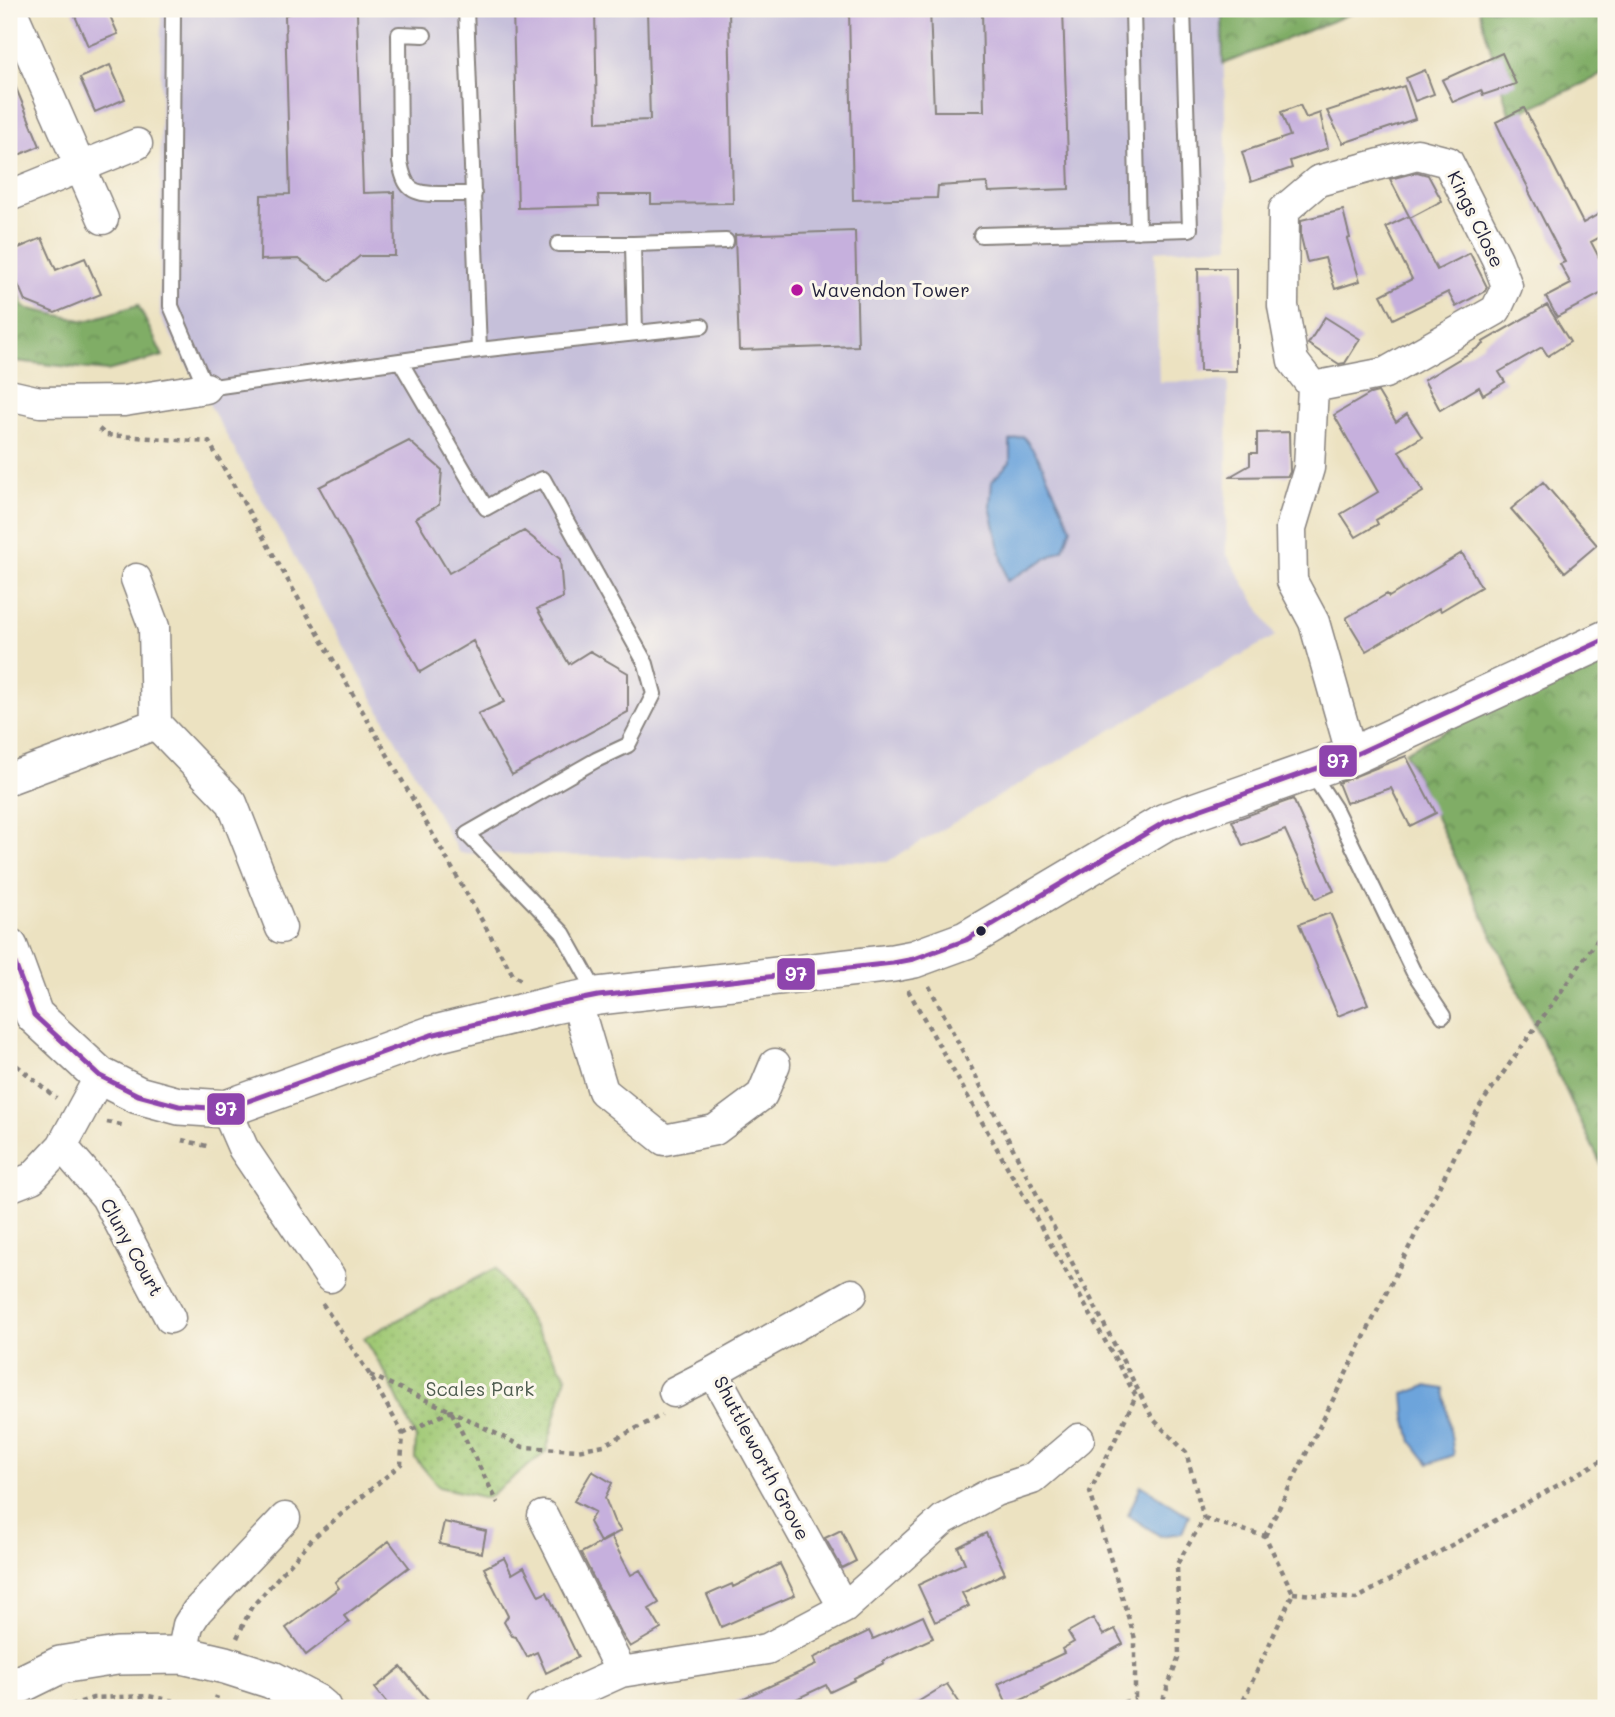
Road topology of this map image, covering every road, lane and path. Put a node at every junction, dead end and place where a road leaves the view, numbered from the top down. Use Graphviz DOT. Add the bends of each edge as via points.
graph roads {
  1 [pos="11,9"];
  2 [pos="173,9"];
  3 [pos="466,9"];
  4 [pos="1133,9"];
  5 [pos="1183,9"];
  6 [pos="424,35"];
  7 [pos="137,144"];
  8 [pos="80,167"];
  9 [pos="474,194"];
  10 [pos="9,196"];
  11 [pos="103,219"];
  12 [pos="1138,230"];
  13 [pos="981,235"];
  14 [pos="726,241"];
  15 [pos="558,244"];
  16 [pos="633,244"];
  17 [pos="702,326"];
  18 [pos="635,333"];
  19 [pos="479,350"];
  20 [pos="400,361"];
  21 [pos="1313,387"];
  22 [pos="206,388"];
  23 [pos="9,395"];
  24 [pos="65,402"];
  25 [pos="136,579"];
  26 [pos="1606,639"];
  27 [pos="156,724"];
  28 [pos="1352,756"];
  29 [pos="1310,771"];
  30 [pos="9,779"];
  31 [pos="281,928"];
  32 [pos="1606,928"];
  33 [pos="9,947"];
  34 [pos="904,961"];
  35 [pos="576,1000"];
  36 [pos="1443,1016"];
  37 [pos="9,1059"];
  38 [pos="775,1064"];
  39 [pos="100,1076"];
  40 [pos="226,1109"];
  41 [pos="78,1115"];
  42 [pos="128,1127"];
  43 [pos="178,1139"];
  44 [pos="62,1146"];
  45 [pos="222,1149"];
  46 [pos="9,1187"];
  47 [pos="324,1287"];
  48 [pos="852,1294"];
  49 [pos="170,1318"];
  50 [pos="713,1371"];
  51 [pos="370,1375"];
  52 [pos="674,1392"];
  53 [pos="451,1411"];
  54 [pos="402,1433"];
  55 [pos="1079,1439"];
  56 [pos="1606,1458"];
  57 [pos="498,1503"];
  58 [pos="543,1516"];
  59 [pos="285,1518"];
  60 [pos="1204,1519"];
  61 [pos="1265,1536"];
  62 [pos="1293,1593"];
  63 [pos="844,1608"];
  64 [pos="182,1655"];
  65 [pos="225,1665"];
  66 [pos="621,1672"];
  67 [pos="9,1690"];
  68 [pos="1135,1699"];
  69 [pos="61,1708"];
  70 [pos="212,1708"];
  71 [pos="321,1708"];
  72 [pos="541,1708"];
  73 [pos="1104,1708"];
  74 [pos="1141,1708"];
  75 [pos="1160,1708"];
  76 [pos="1240,1708"];
  1 -- 8 [label="street"];
  2 -- 22 [label="lane" via="171,306"];
  3 -- 9 [label="lane"];
  4 -- 12 [label="lane"];
  5 -- 12 [label="lane" via="1189,229"];
  6 -- 9 [label="lane" via="399,34 403,176 408,186 422,194"];
  7 -- 8 [label="street"];
  8 -- 10 [label="street"];
  8 -- 11 [label="street"];
  9 -- 19 [label="lane"];
  12 -- 13 [label="lane"];
  14 -- 16 [label="lane"];
  15 -- 16 [label="lane"];
  16 -- 18 [label="lane"];
  17 -- 18 [label="lane"];
  18 -- 19 [label="lane"];
  19 -- 20 [label="lane"];
  20 -- 22 [label="lane"];
  20 -- 35 [label="lane" via="486,508 543,479 646,664 654,694 628,745 467,834 563,933"];
  21 -- 21 [label="street, Kings Close" via="1293,361 1283,306 1284,210 1318,181 1417,154 1448,162 1507,286 1496,310 1385,373"];
  21 -- 28 [label="street" via="1310,468 1291,528 1292,581 1314,622"];
  22 -- 24 [label="street" via="124,401"];
  23 -- 24 [label="street"];
  24 -- 35 [label="path" via="106,435 209,442 513,975"];
  25 -- 27 [label="street" via="154,627"];
  26 -- 28 [label="street"];
  27 -- 30 [label="street"];
  27 -- 31 [label="street" via="232,803"];
  28 -- 29 [label="street"];
  29 -- 34 [label="street" via="1165,821 966,940"];
  29 -- 36 [label="lane" via="1335,810 1413,971"];
  32 -- 61 [label="path" via="1479,1107"];
  33 -- 39 [label="street" via="34,1015"];
  34 -- 35 [label="street"];
  34 -- 60 [label="path" via="1153,1419 1186,1452"];
  34 -- 68 [label="path" via="1136,1396 1090,1492 1135,1639"];
  35 -- 38 [label="street" via="603,1091 664,1140 715,1130 762,1095"];
  35 -- 40 [label="street" via="431,1035"];
  37 -- 41 [label="path"];
  39 -- 40 [label="street" via="138,1095 179,1106"];
  39 -- 41 [label="street"];
  40 -- 47 [label="street" via="243,1148"];
  41 -- 42 [label="path"];
  41 -- 44 [label="street"];
  43 -- 45 [label="path"];
  44 -- 46 [label="street" via="32,1178"];
  44 -- 49 [label="street, Cluny Court" via="106,1197"];
  47 -- 51 [label="path"];
  48 -- 50 [label="street, Shuttleworth Grove"];
  50 -- 52 [label="street"];
  50 -- 63 [label="street, Shuttleworth Grove"];
  51 -- 53 [label="path"];
  51 -- 54 [label="path"];
  52 -- 53 [label="path" via="681,1405 604,1445 577,1450 523,1447"];
  53 -- 54 [label="path"];
  53 -- 57 [label="path"];
  54 -- 65 [label="path" via="401,1464 313,1538 251,1608"];
  55 -- 63 [label="street" via="1032,1479 995,1491 944,1519"];
  56 -- 62 [label="path" via="1356,1599"];
  58 -- 66 [label="street"];
  59 -- 64 [label="street" via="197,1611 188,1625"];
  60 -- 61 [label="path"];
  60 -- 75 [label="path" via="1177,1564 1178,1656"];
  61 -- 62 [label="path"];
  62 -- 76 [label="path"];
  63 -- 66 [label="street" via="766,1649"];
  64 -- 65 [label="street"];
  64 -- 67 [label="street" via="117,1656 61,1665"];
  65 -- 70 [label="path"];
  65 -- 71 [label="street" via="272,1680"];
  66 -- 72 [label="street"];
  68 -- 73 [label="path"];
  68 -- 74 [label="path"];
  69 -- 70 [label="path" via="93,1698 148,1696"];
}
